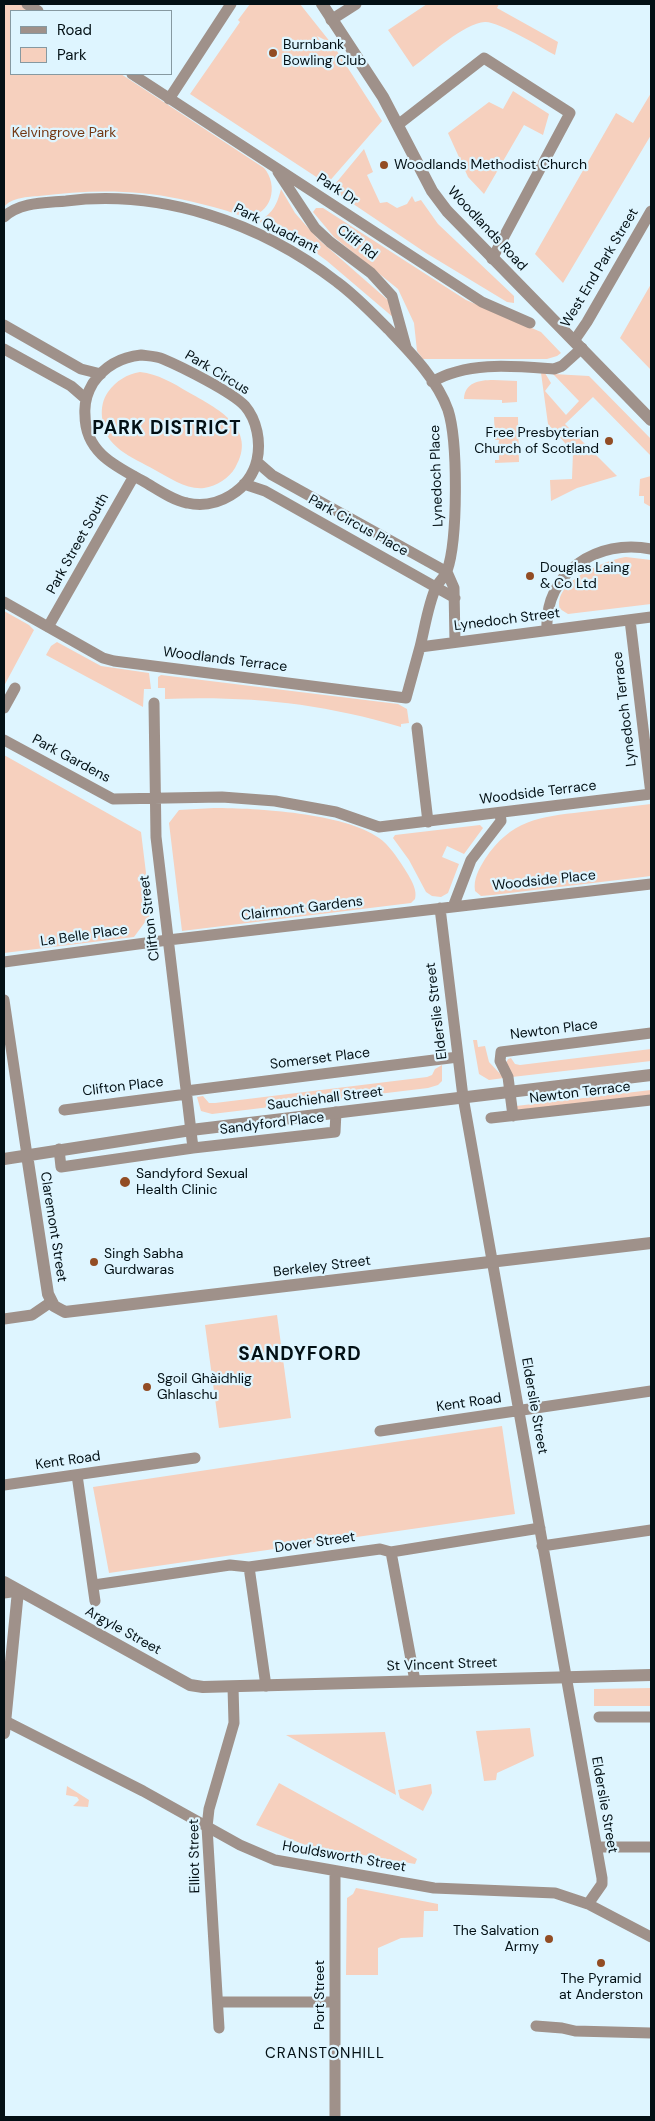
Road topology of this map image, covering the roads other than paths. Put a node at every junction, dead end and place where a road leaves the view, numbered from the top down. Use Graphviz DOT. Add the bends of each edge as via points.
graph roads {
  1 [pos="231,4"];
  2 [pos="322,4"];
  3 [pos="356,4"];
  4 [pos="331,20"];
  5 [pos="133,75"];
  6 [pos="169,99"];
  7 [pos="398,124"];
  8 [pos="276,168"];
  9 [pos="651,211"];
  10 [pos="4,217"];
  11 [pos="492,259"];
  12 [pos="530,323"];
  13 [pos="4,325"];
  14 [pos="578,344"];
  15 [pos="406,348"];
  16 [pos="4,349"];
  17 [pos="101,374"];
  18 [pos="432,382"];
  19 [pos="86,399"];
  20 [pos="651,420"];
  21 [pos="256,462"];
  22 [pos="134,476"];
  23 [pos="244,484"];
  24 [pos="368,528"];
  25 [pos="359,544"];
  26 [pos="651,549"];
  27 [pos="447,572"];
  28 [pos="436,587"];
  29 [pos="455,598"];
  30 [pos="4,602"];
  31 [pos="651,617"];
  32 [pos="630,620"];
  33 [pos="48,627"];
  34 [pos="548,630"];
  35 [pos="455,642"];
  36 [pos="420,646"];
  37 [pos="15,688"];
  38 [pos="154,702"];
  39 [pos="4,708"];
  40 [pos="417,728"];
  41 [pos="4,740"];
  42 [pos="651,794"];
  43 [pos="155,798"];
  44 [pos="500,813"];
  45 [pos="428,822"];
  46 [pos="651,884"];
  47 [pos="453,906"];
  48 [pos="440,908"];
  49 [pos="168,940"];
  50 [pos="4,962"];
  51 [pos="4,1000"];
  52 [pos="651,1033"];
  53 [pos="458,1057"];
  54 [pos="651,1075"];
  55 [pos="187,1092"];
  56 [pos="510,1092"];
  57 [pos="463,1098"];
  58 [pos="651,1100"];
  59 [pos="64,1110"];
  60 [pos="336,1112"];
  61 [pos="513,1116"];
  62 [pos="491,1118"];
  63 [pos="191,1130"];
  64 [pos="194,1148"];
  65 [pos="59,1149"];
  66 [pos="27,1155"];
  67 [pos="4,1158"];
  68 [pos="651,1243"];
  69 [pos="492,1261"];
  70 [pos="51,1302"];
  71 [pos="4,1319"];
  72 [pos="651,1390"];
  73 [pos="520,1412"];
  74 [pos="380,1431"];
  75 [pos="195,1458"];
  76 [pos="77,1475"];
  77 [pos="4,1485"];
  78 [pos="540,1528"];
  79 [pos="651,1530"];
  80 [pos="542,1546"];
  81 [pos="391,1552"];
  82 [pos="249,1567"];
  83 [pos="4,1582"];
  84 [pos="94,1585"];
  85 [pos="18,1590"];
  86 [pos="4,1592"];
  87 [pos="96,1601"];
  88 [pos="651,1675"];
  89 [pos="566,1677"];
  90 [pos="416,1681"];
  91 [pos="266,1686"];
  92 [pos="233,1687"];
  93 [pos="599,1717"];
  94 [pos="651,1717"];
  95 [pos="4,1727"];
  96 [pos="207,1827"];
  97 [pos="597,1847"];
  98 [pos="651,1847"];
  99 [pos="335,1872"];
  100 [pos="588,1904"];
  101 [pos="651,1937"];
  102 [pos="218,2002"];
  103 [pos="335,2002"];
  104 [pos="536,2026"];
  105 [pos="219,2028"];
  106 [pos="651,2034"];
  107 [pos="335,2117"];
  1 -- 6 [label="street"];
  2 -- 4 [label="street, Woodlands Road"];
  3 -- 4 [label="street"];
  4 -- 7 [label="street, Woodlands Road"];
  5 -- 6 [label="street, Park Dr"];
  6 -- 8 [label="street, Park Dr"];
  7 -- 11 [label="street, Woodlands Road" via="432,191 446,211"];
  7 -- 11 [label="street" via="484,58 570,113"];
  8 -- 12 [label="street, Park Dr" via="482,302"];
  8 -- 15 [label="street, Cliff Rd" via="315,228 371,273 392,296"];
  9 -- 14 [label="street, West End Park Street" via="587,322"];
  10 -- 15 [label="street, Park Quadrant" via="17,208 30,205 98,199 173,206 214,216 243,226 317,267 366,307"];
  11 -- 14 [label="street, Woodlands Road"];
  13 -- 17 [label="street" via="81,369"];
  14 -- 18 [label="street, West End Park Street" via="562,366 554,369 481,367 459,370"];
  14 -- 20 [label="street, Woodlands Road"];
  15 -- 18 [label="street, Park Quadrant"];
  16 -- 19 [label="street" via="71,386"];
  17 -- 19 [label="street, Park Circus"];
  17 -- 21 [label="street, Park Circus" via="122,359 152,356 174,364 230,395 251,415 258,443"];
  18 -- 27 [label="street, Lynedoch Place" via="447,409 451,426 456,524"];
  19 -- 22 [label="street, Park Circus" via="86,429 92,444 105,459"];
  21 -- 23 [label="street, Park Circus"];
  21 -- 24 [label="street, Park Circus Place" via="272,475"];
  22 -- 23 [label="street, Park Circus" via="175,499 196,505 221,501"];
  22 -- 33 [label="street, Park Street South"];
  23 -- 25 [label="street, Park Circus Place" via="265,491"];
  24 -- 25 [label="street"];
  24 -- 27 [label="street, Park Circus Place"];
  25 -- 28 [label="street, Park Circus Place"];
  26 -- 34 [label="street" via="632,546 611,548 573,568 552,595 547,616"];
  27 -- 28 [label="street, Lynedoch Place"];
  27 -- 29 [label="street, Lynedoch Place"];
  28 -- 29 [label="street, Park Circus Place"];
  28 -- 36 [label="street, Lynedoch Place"];
  29 -- 35 [label="street, Lynedoch Place"];
  30 -- 33 [label="street, Woodlands Terrace"];
  31 -- 32 [label="street, Lynedoch Street"];
  32 -- 34 [label="street, Lynedoch Street"];
  32 -- 42 [label="street, Lynedoch Terrace"];
  33 -- 36 [label="street, Woodlands Terrace" via="103,658 120,662 406,698"];
  34 -- 35 [label="street, Lynedoch Street"];
  35 -- 36 [label="street, Lynedoch Street"];
  37 -- 39 [label="street"];
  38 -- 43 [label="street, Clifton Street"];
  40 -- 45 [label="street"];
  41 -- 43 [label="street, Park Gardens" via="113,799"];
  42 -- 44 [label="street, Woodside Terrace"];
  43 -- 45 [label="street, Park Gardens" via="275,801 336,812 379,827"];
  43 -- 49 [label="street, Clifton Street" via="156,837"];
  44 -- 45 [label="street, Woodside Terrace"];
  44 -- 47 [label="street" via="501,821 471,860"];
  46 -- 47 [label="street, Woodside Place"];
  47 -- 48 [label="street, Woodside Place"];
  48 -- 49 [label="street, Clairmont Gardens"];
  48 -- 53 [label="street, Elderslie Street"];
  49 -- 50 [label="street, La Belle Place"];
  49 -- 55 [label="street, Clifton Street"];
  51 -- 66 [label="street"];
  52 -- 56 [label="street, Newton Place" via="503,1052 500,1060"];
  53 -- 55 [label="street, Somerset Place"];
  53 -- 57 [label="street, Elderslie Street"];
  54 -- 56 [label="street, Sauchiehall Street"];
  55 -- 59 [label="street, Clifton Place"];
  55 -- 63 [label="street, Clifton Street"];
  56 -- 57 [label="street, Sauchiehall Street"];
  56 -- 61 [label="street, Newton Terrace"];
  57 -- 60 [label="street, Sauchiehall Street"];
  57 -- 69 [label="street, Elderslie Street"];
  58 -- 61 [label="street, Newton Terrace"];
  60 -- 63 [label="street, Sauchiehall Street"];
  60 -- 64 [label="street, Sandyford Place" via="335,1132"];
  61 -- 62 [label="street, Newton Terrace"];
  63 -- 64 [label="street"];
  63 -- 65 [label="street, Sauchiehall Street"];
  64 -- 65 [label="street, Sandyford Place" via="61,1166"];
  65 -- 66 [label="street, Sauchiehall Street"];
  66 -- 67 [label="street, Sauchiehall Street"];
  66 -- 70 [label="street, Claremont Street"];
  68 -- 69 [label="street, Berkeley Street"];
  69 -- 70 [label="street, Berkeley Street" via="69,1312 62,1311"];
  69 -- 73 [label="street, Elderslie Street"];
  70 -- 71 [label="street" via="32,1315"];
  72 -- 73 [label="street, Kent Road"];
  73 -- 74 [label="street, Kent Road"];
  73 -- 78 [label="street, Elderslie Street"];
  75 -- 76 [label="street, Kent Road"];
  76 -- 77 [label="street, Kent Road"];
  76 -- 84 [label="street"];
  78 -- 80 [label="street, Elderslie Street"];
  78 -- 81 [label="street, Dover Street"];
  79 -- 80 [label="street"];
  80 -- 89 [label="street, Elderslie Street"];
  81 -- 82 [label="street, Dover Street" via="380,1549"];
  81 -- 90 [label="street"];
  82 -- 84 [label="street, Dover Street" via="230,1565"];
  82 -- 91 [label="street"];
  83 -- 85 [label="street, Argyle Street"];
  84 -- 87 [label="street"];
  85 -- 86 [label="street"];
  85 -- 92 [label="street, Argyle Street" via="190,1684"];
  85 -- 95 [label="street"];
  88 -- 89 [label="street, St Vincent Street"];
  89 -- 90 [label="street, St Vincent Street"];
  89 -- 97 [label="street, Elderslie Street"];
  90 -- 91 [label="street, St Vincent Street"];
  91 -- 92 [label="street, St Vincent Street"];
  92 -- 96 [label="street, Elliot Street" via="234,1723 209,1809"];
  93 -- 94 [label="street"];
  95 -- 96 [label="street, Houldsworth Street" via="143,1791"];
  96 -- 99 [label="street, Houldsworth Street" via="240,1846 275,1860"];
  96 -- 102 [label="street, Elliot Street"];
  97 -- 98 [label="street"];
  97 -- 100 [label="street, Elderslie Street" via="602,1884"];
  99 -- 100 [label="street, Houldsworth Street" via="444,1889 555,1893"];
  99 -- 103 [label="street, Port Street"];
  100 -- 101 [label="street"];
  102 -- 103 [label="street"];
  102 -- 105 [label="street, Elliot Street"];
  103 -- 107 [label="street, Port Street"];
  104 -- 106 [label="street" via="575,2032"];
}
